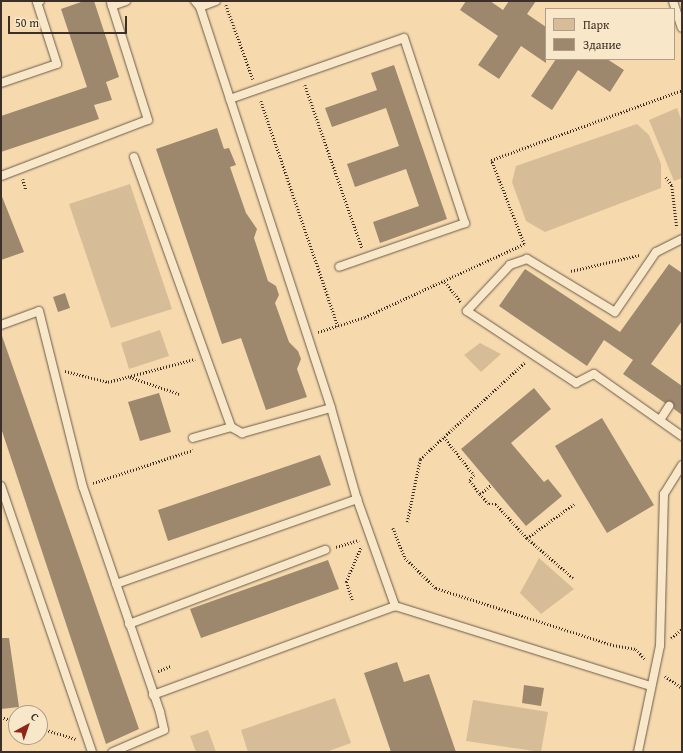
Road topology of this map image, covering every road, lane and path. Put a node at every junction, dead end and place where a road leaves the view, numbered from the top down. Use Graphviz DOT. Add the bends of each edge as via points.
graph roads {
  1 [pos="40,1"];
  2 [pos="126,1"];
  3 [pos="216,1"];
  4 [pos="225,1"];
  5 [pos="673,1"];
  6 [pos="112,3"];
  7 [pos="197,4"];
  8 [pos="682,28"];
  9 [pos="300,73"];
  10 [pos="1,83"];
  11 [pos="257,89"];
  12 [pos="682,90"];
  13 [pos="230,99"];
  14 [pos="134,157"];
  15 [pos="1,176"];
  16 [pos="666,177"];
  17 [pos="680,240"];
  18 [pos="656,252"];
  19 [pos="365,258"];
  20 [pos="339,267"];
  21 [pos="553,275"];
  22 [pos="445,282"];
  23 [pos="467,311"];
  24 [pos="1,325"];
  25 [pos="338,326"];
  26 [pos="306,333"];
  27 [pos="533,354"];
  28 [pos="186,362"];
  29 [pos="56,371"];
  30 [pos="129,377"];
  31 [pos="180,394"];
  32 [pos="669,406"];
  33 [pos="330,408"];
  34 [pos="660,420"];
  35 [pos="231,427"];
  36 [pos="444,436"];
  37 [pos="682,436"];
  38 [pos="193,438"];
  39 [pos="196,450"];
  40 [pos="682,465"];
  41 [pos="491,485"];
  42 [pos="1,486"];
  43 [pos="83,487"];
  44 [pos="480,494"];
  45 [pos="357,499"];
  46 [pos="574,504"];
  47 [pos="407,522"];
  48 [pos="393,528"];
  49 [pos="527,538"];
  50 [pos="326,550"];
  51 [pos="573,578"];
  52 [pos="116,584"];
  53 [pos="352,600"];
  54 [pos="395,606"];
  55 [pos="129,624"];
  56 [pos="636,649"];
  57 [pos="656,672"];
  58 [pos="650,686"];
  59 [pos="682,688"];
  60 [pos="154,695"];
  61 [pos="48,730"];
  62 [pos="88,742"];
  63 [pos="92,752"];
  64 [pos="113,752"];
  65 [pos="638,752"];
  1 -- 10 [label="lane" via="37,2 57,64"];
  2 -- 6 [label="lane"];
  3 -- 7 [label="lane"];
  4 -- 11 [label="path"];
  5 -- 8 [label="lane"];
  6 -- 15 [label="lane" via="148,120"];
  7 -- 13 [label="lane"];
  9 -- 11 [label="lane"];
  9 -- 19 [label="path"];
  9 -- 19 [label="lane" via="404,38 465,223"];
  11 -- 13 [label="lane"];
  11 -- 25 [label="path"];
  12 -- 22 [label="path" via="491,160 524,244"];
  13 -- 26 [label="lane"];
  14 -- 35 [label="lane"];
  16 -- 17 [label="path" via="672,186"];
  17 -- 18 [label="lane"];
  18 -- 21 [label="path"];
  18 -- 21 [label="lane" via="615,312"];
  19 -- 20 [label="lane"];
  21 -- 23 [label="lane" via="527,259 510,265"];
  22 -- 23 [label="path"];
  22 -- 25 [label="path"];
  23 -- 27 [label="lane"];
  24 -- 29 [label="lane" via="39,311"];
  25 -- 26 [label="path"];
  26 -- 33 [label="lane"];
  27 -- 34 [label="lane" via="576,383 594,374"];
  27 -- 36 [label="path"];
  28 -- 30 [label="path"];
  29 -- 30 [label="path" via="67,371 108,382"];
  29 -- 43 [label="lane"];
  30 -- 31 [label="path"];
  32 -- 34 [label="lane"];
  33 -- 35 [label="lane" via="242,433"];
  33 -- 45 [label="lane"];
  34 -- 37 [label="lane"];
  35 -- 38 [label="lane"];
  36 -- 44 [label="path" via="474,475 470,481"];
  36 -- 47 [label="path" via="420,459"];
  39 -- 43 [label="path"];
  40 -- 57 [label="lane" via="664,494 660,646"];
  41 -- 44 [label="path"];
  42 -- 62 [label="lane"];
  43 -- 52 [label="lane"];
  44 -- 49 [label="path" via="489,504 496,504"];
  45 -- 52 [label="lane"];
  45 -- 54 [label="lane"];
  46 -- 49 [label="path"];
  48 -- 56 [label="path" via="405,558 436,588 613,645"];
  49 -- 51 [label="path"];
  50 -- 53 [label="path" via="364,538 346,582"];
  50 -- 55 [label="lane"];
  52 -- 55 [label="lane"];
  54 -- 58 [label="lane"];
  54 -- 60 [label="lane"];
  55 -- 60 [label="lane"];
  57 -- 58 [label="lane"];
  57 -- 59 [label="path"];
  58 -- 65 [label="lane"];
  60 -- 64 [label="lane" via="164,730"];
  61 -- 62 [label="path"];
  62 -- 63 [label="lane"];
}
